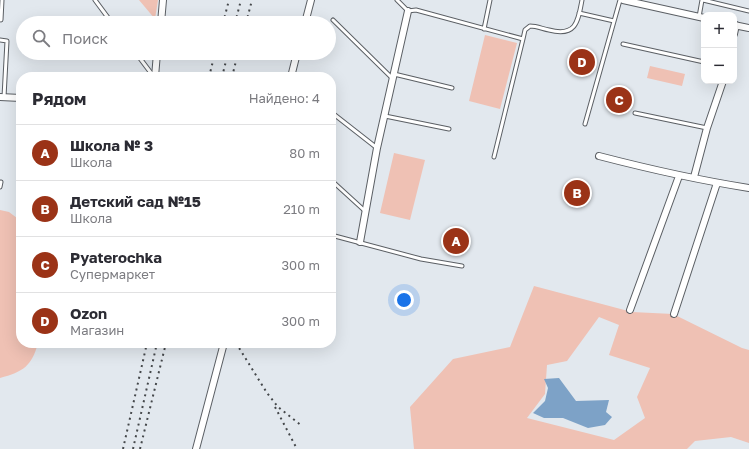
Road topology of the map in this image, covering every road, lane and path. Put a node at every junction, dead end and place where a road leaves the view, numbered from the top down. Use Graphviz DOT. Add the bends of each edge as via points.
graph roads {
  1 [pos="2,0"];
  2 [pos="95,0"];
  3 [pos="163,0"];
  4 [pos="311,0"];
  5 [pos="396,0"];
  6 [pos="490,0"];
  7 [pos="582,0"];
  8 [pos="622,0"];
  9 [pos="702,0"];
  10 [pos="408,11"];
  11 [pos="749,11"];
  12 [pos="579,12"];
  13 [pos="701,12"];
  14 [pos="107,16"];
  15 [pos="162,16"];
  16 [pos="307,16"];
  17 [pos="701,17"];
  18 [pos="1,20"];
  19 [pos="614,21"];
  20 [pos="336,23"];
  21 [pos="737,25"];
  22 [pos="749,28"];
  23 [pos="484,29"];
  24 [pos="523,39"];
  25 [pos="0,40"];
  26 [pos="623,44"];
  27 [pos="141,60"];
  28 [pos="156,60"];
  29 [pos="295,60"];
  30 [pos="701,61"];
  31 [pos="150,72"];
  32 [pos="155,72"];
  33 [pos="292,72"];
  34 [pos="394,77"];
  35 [pos="722,84"];
  36 [pos="452,88"];
  37 [pos="2,97"];
  38 [pos="16,98"];
  39 [pos="635,113"];
  40 [pos="336,116"];
  41 [pos="385,116"];
  42 [pos="585,124"];
  43 [pos="707,128"];
  44 [pos="449,129"];
  45 [pos="377,148"];
  46 [pos="599,156"];
  47 [pos="494,157"];
  48 [pos="679,176"];
  49 [pos="694,177"];
  50 [pos="1,182"];
  51 [pos="717,183"];
  52 [pos="336,185"];
  53 [pos="0,187"];
  54 [pos="749,188"];
  55 [pos="365,211"];
  56 [pos="336,236"];
  57 [pos="360,242"];
  58 [pos="462,266"];
  59 [pos="630,310"];
  60 [pos="674,314"];
  61 [pos="223,348"];
  62 [pos="196,449"];
  1 -- 18 [label="lane"];
  2 -- 14 [label="lane"];
  3 -- 15 [label="street"];
  4 -- 16 [label="street"];
  5 -- 10 [label="lane"];
  6 -- 23 [label="lane"];
  7 -- 12 [label="lane"];
  8 -- 17 [label="street"];
  8 -- 19 [label="lane"];
  9 -- 11 [label="lane"];
  9 -- 13 [label="lane"];
  10 -- 23 [label="lane" via="416,10"];
  10 -- 34 [label="street"];
  12 -- 19 [label="lane"];
  12 -- 24 [label="lane" via="576,24 569,31 557,32 530,26 525,30"];
  19 -- 42 [label="lane"];
  20 -- 34 [label="lane"];
  21 -- 22 [label="street"];
  23 -- 24 [label="lane"];
  24 -- 47 [label="lane"];
  25 -- 37 [label="lane" via="7,41"];
  26 -- 30 [label="lane"];
  27 -- 31 [label="lane"];
  28 -- 32 [label="street"];
  29 -- 33 [label="street"];
  34 -- 36 [label="lane"];
  34 -- 41 [label="street"];
  35 -- 43 [label="street"];
  37 -- 38 [label="street"];
  39 -- 43 [label="lane"];
  40 -- 45 [label="lane"];
  41 -- 44 [label="lane"];
  41 -- 45 [label="street"];
  43 -- 49 [label="street"];
  45 -- 55 [label="street"];
  46 -- 48 [label="street"];
  48 -- 49 [label="street"];
  48 -- 59 [label="street"];
  49 -- 51 [label="street"];
  50 -- 53 [label="lane"];
  51 -- 54 [label="street"];
  51 -- 60 [label="street"];
  52 -- 55 [label="lane"];
  55 -- 57 [label="street"];
  56 -- 57 [label="lane"];
  57 -- 58 [label="lane" via="421,259"];
  61 -- 62 [label="street"];
}
